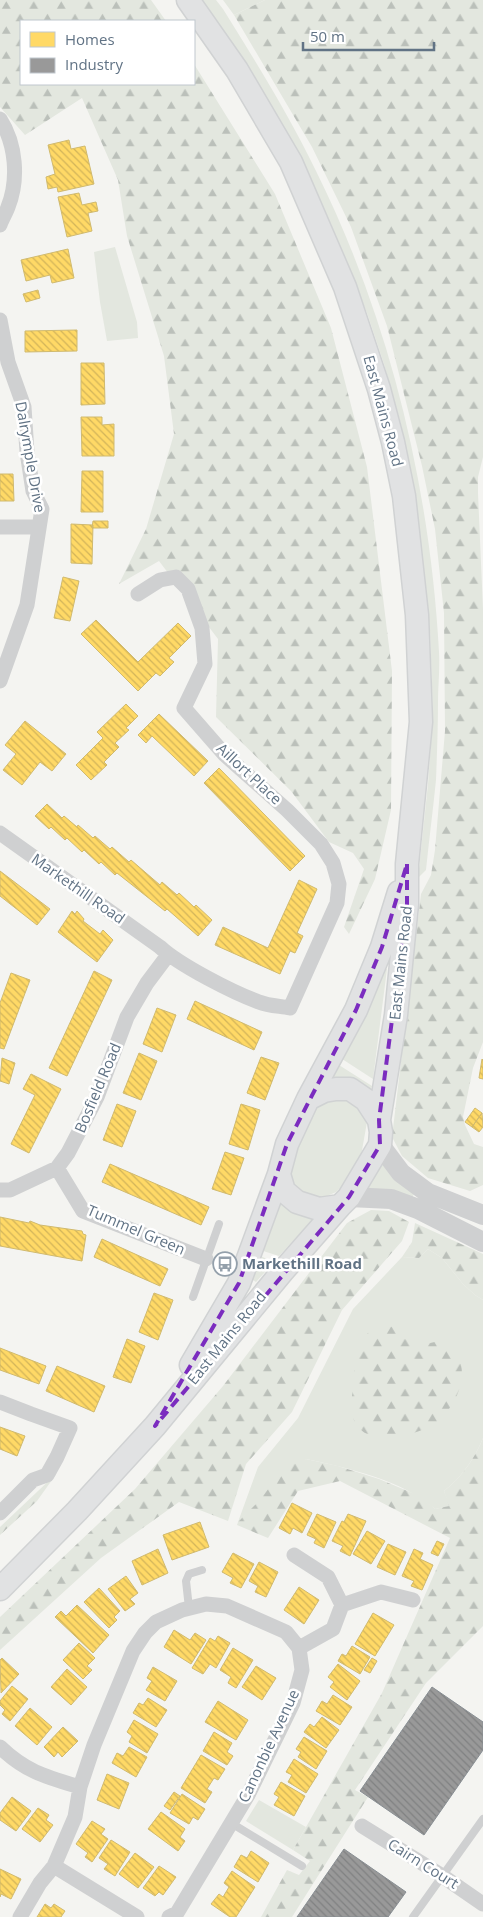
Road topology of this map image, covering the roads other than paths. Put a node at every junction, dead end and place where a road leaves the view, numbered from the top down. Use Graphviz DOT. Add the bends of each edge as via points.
graph roads {
  1 [pos="188,0"];
  2 [pos="0,118"];
  3 [pos="0,224"];
  4 [pos="0,320"];
  5 [pos="4,363"];
  6 [pos="0,527"];
  7 [pos="39,527"];
  8 [pos="138,594"];
  9 [pos="0,681"];
  10 [pos="0,833"];
  11 [pos="407,864"];
  12 [pos="168,955"];
  13 [pos="290,1008"];
  14 [pos="308,1099"];
  15 [pos="379,1120"];
  16 [pos="380,1145"];
  17 [pos="57,1168"];
  18 [pos="279,1174"];
  19 [pos="0,1190"];
  20 [pos="344,1202"];
  21 [pos="483,1215"];
  22 [pos="219,1224"];
  23 [pos="483,1242"];
  24 [pos="206,1259"];
  25 [pos="193,1297"];
  26 [pos="0,1402"];
  27 [pos="155,1426"];
  28 [pos="0,1512"];
  29 [pos="294,1555"];
  30 [pos="202,1570"];
  31 [pos="0,1589"];
  32 [pos="413,1600"];
  33 [pos="342,1605"];
  34 [pos="189,1608"];
  35 [pos="299,1648"];
  36 [pos="0,1747"];
  37 [pos="80,1787"];
  38 [pos="483,1819"];
  39 [pos="231,1823"];
  40 [pos="362,1826"];
  41 [pos="54,1866"];
  42 [pos="302,1866"];
  43 [pos="441,1875"];
  44 [pos="483,1904"];
  45 [pos="20,1917"];
  46 [pos="137,1917"];
  47 [pos="169,1917"];
  48 [pos="413,1917"];
  1 -- 11 [label="main road, East Mains Road" via="237,70 291,162 345,287 379,388 393,442 404,496 417,615 421,722"];
  2 -- 3 [label="street" via="12,146 14,166 14,188"];
  4 -- 5 [label="street, Dalrymple Drive"];
  5 -- 7 [label="street, Dalrymple Drive" via="24,407 33,492 42,509"];
  6 -- 7 [label="street"];
  7 -- 9 [label="street, Dalrymple Drive" via="27,605"];
  8 -- 13 [label="street, Aillort Place" via="160,580 176,577 188,589 202,628 205,664 184,708 226,754 321,844 333,863 339,884 337,903"];
  10 -- 12 [label="street, Markethill Road"];
  11 -- 14 [label="main road, East Mains Road" via="382,947 356,1010"];
  11 -- 15 [label="main road, East Mains Road" via="408,904 398,996"];
  12 -- 13 [label="street, Markethill Road" via="260,1003"];
  12 -- 17 [label="street, Bosfield Road" via="127,1017 82,1130"];
  14 -- 15 [label="main road" via="336,1088 350,1090 366,1100"];
  14 -- 18 [label="main road" via="287,1144"];
  15 -- 16 [label="main road"];
  16 -- 20 [label="main road"];
  16 -- 21 [label="street" via="401,1173 428,1193"];
  17 -- 19 [label="street, Bosfield Road" via="10,1190"];
  17 -- 24 [label="street, Tummel Green" via="83,1211"];
  18 -- 20 [label="main road" via="284,1191 297,1202 319,1209"];
  18 -- 27 [label="main road, East Mains Road" via="239,1282"];
  20 -- 23 [label="street" via="391,1199"];
  20 -- 27 [label="main road, East Mains Road"];
  22 -- 24 [label="lane"];
  24 -- 25 [label="lane"];
  26 -- 28 [label="street" via="70,1428 46,1475 33,1480"];
  27 -- 31 [label="main road, East Mains Road"];
  29 -- 33 [label="street" via="328,1577"];
  30 -- 34 [label="lane" via="189,1574 186,1581"];
  32 -- 33 [label="street" via="380,1592"];
  33 -- 35 [label="street" via="333,1629"];
  34 -- 35 [label="street" via="206,1604 227,1606 286,1632"];
  34 -- 37 [label="street" via="156,1622 133,1651"];
  35 -- 39 [label="street, Canonbie Avenue" via="302,1670 293,1703"];
  36 -- 37 [label="street" via="15,1761 42,1776"];
  37 -- 41 [label="street" via="75,1817"];
  38 -- 43 [label="lane"];
  39 -- 42 [label="lane"];
  39 -- 47 [label="street, Canonbie Avenue" via="178,1912"];
  40 -- 43 [label="street, Cairn Court"];
  41 -- 45 [label="street"];
  41 -- 46 [label="street"];
  43 -- 44 [label="street, Cairn Court"];
  43 -- 48 [label="lane"];
}
